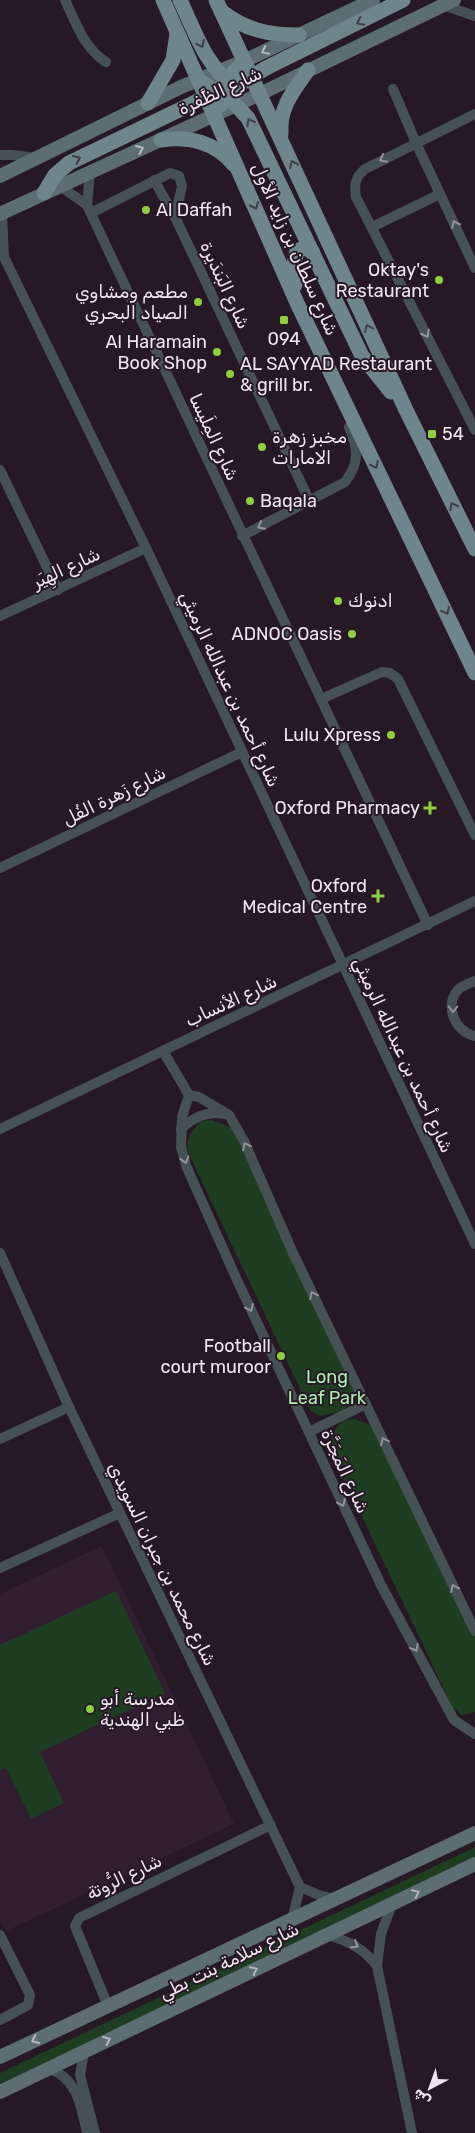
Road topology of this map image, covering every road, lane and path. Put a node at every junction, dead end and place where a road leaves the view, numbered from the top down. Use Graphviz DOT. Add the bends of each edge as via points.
graph roads {
  1 [pos="65,0"];
  2 [pos="163,0"];
  3 [pos="180,0"];
  4 [pos="372,0"];
  5 [pos="403,0"];
  6 [pos="448,3"];
  7 [pos="218,5"];
  8 [pos="475,16"];
  9 [pos="177,31"];
  10 [pos="299,34"];
  11 [pos="244,61"];
  12 [pos="106,62"];
  13 [pos="308,70"];
  14 [pos="251,77"];
  15 [pos="198,80"];
  16 [pos="393,89"];
  17 [pos="224,90"];
  18 [pos="260,94"];
  19 [pos="148,103"];
  20 [pos="214,114"];
  21 [pos="475,114"];
  22 [pos="281,138"];
  23 [pos="161,140"];
  24 [pos="416,143"];
  25 [pos="0,149"];
  26 [pos="12,154"];
  27 [pos="0,155"];
  28 [pos="36,159"];
  29 [pos="90,172"];
  30 [pos="241,173"];
  31 [pos="0,176"];
  32 [pos="154,180"];
  33 [pos="60,186"];
  34 [pos="44,194"];
  35 [pos="440,194"];
  36 [pos="89,209"];
  37 [pos="175,216"];
  38 [pos="1,219"];
  39 [pos="372,227"];
  40 [pos="312,251"];
  41 [pos="2,256"];
  42 [pos="475,268"];
  43 [pos="298,304"];
  44 [pos="326,363"];
  45 [pos="406,410"];
  46 [pos="475,430"];
  47 [pos="0,470"];
  48 [pos="310,502"];
  49 [pos="242,536"];
  50 [pos="146,548"];
  51 [pos="475,549"];
  52 [pos="58,590"];
  53 [pos="0,616"];
  54 [pos="475,673"];
  55 [pos="321,699"];
  56 [pos="242,752"];
  57 [pos="475,835"];
  58 [pos="0,868"];
  59 [pos="475,901"];
  60 [pos="428,925"];
  61 [pos="343,966"];
  62 [pos="475,981"];
  63 [pos="475,1036"];
  64 [pos="163,1051"];
  65 [pos="189,1095"];
  66 [pos="229,1115"];
  67 [pos="0,1129"];
  68 [pos="181,1129"];
  69 [pos="475,1244"];
  70 [pos="0,1253"];
  71 [pos="366,1404"];
  72 [pos="69,1407"];
  73 [pos="308,1432"];
  74 [pos="0,1439"];
  75 [pos="120,1513"];
  76 [pos="0,1568"];
  77 [pos="475,1632"];
  78 [pos="475,1725"];
  79 [pos="464,1727"];
  80 [pos="475,1734"];
  81 [pos="271,1825"];
  82 [pos="475,1833"];
  83 [pos="475,1864"];
  84 [pos="300,1887"];
  85 [pos="336,1898"];
  86 [pos="392,1904"];
  87 [pos="292,1920"];
  88 [pos="0,1935"];
  89 [pos="328,1935"];
  90 [pos="377,1966"];
  91 [pos="108,2006"];
  92 [pos="0,2020"];
  93 [pos="84,2052"];
  94 [pos="0,2057"];
  95 [pos="49,2069"];
  96 [pos="0,2092"];
  97 [pos="87,2133"];
  98 [pos="95,2133"];
  99 [pos="412,2133"];
  1 -- 12 [label="street" via="85,42"];
  2 -- 9 [label="main road, شارع سلطان بن زايد الأول"];
  3 -- 17 [label="main road, one-way"];
  4 -- 10 [label="main road, شارع الظَّفرة"];
  5 -- 14 [label="main road, one-way"];
  6 -- 8 [label="street"];
  6 -- 13 [label="main road, شارع الظَّفرة"];
  7 -- 10 [label="main road" via="244,26 278,35"];
  7 -- 11 [label="main road, شارع سلطان بن زايد الأول"];
  9 -- 15 [label="main road, شارع سلطان بن زايد الأول"];
  9 -- 19 [label="main road" via="173,60"];
  10 -- 11 [label="main road, شارع الظَّفرة, one-way"];
  11 -- 14 [label="main road, شارع سلطان بن زايد الأول"];
  11 -- 17 [label="main road"];
  13 -- 18 [label="main road, شارع الظَّفرة"];
  13 -- 22 [label="main road" via="284,105"];
  14 -- 17 [label="main road"];
  14 -- 18 [label="main road, شارع سلطان بن زايد الأول"];
  15 -- 17 [label="main road, شارع سلطان بن زايد الأول"];
  15 -- 17 [label="main road, شارع الظَّفرة"];
  15 -- 19 [label="main road, شارع الظَّفرة"];
  16 -- 24 [label="street"];
  17 -- 18 [label="main road"];
  17 -- 20 [label="main road, شارع سلطان بن زايد الأول"];
  17 -- 20 [label="main road, شارع الظَّفرة"];
  34 -- 17 [label="main road, one-way" via="55,175 69,163"];
  40 -- 17 [label="main road, one-way" via="248,118"];
  18 -- 22 [label="main road, شارع سلطان بن زايد الأول"];
  19 -- 28 [label="main road, شارع الظَّفرة"];
  20 -- 23 [label="main road, شارع الظَّفرة"];
  20 -- 30 [label="main road, شارع سلطان بن زايد الأول"];
  21 -- 24 [label="street"];
  45 -- 22 [label="main road, شارع سلطان بن زايد الأول, one-way"];
  29 -- 23 [label="main road, شارع الظَّفرة, one-way"];
  23 -- 30 [label="main road" via="201,142 217,149"];
  24 -- 35 [label="street"];
  24 -- 39 [label="street, one-way" via="365,169 355,180 356,197"];
  25 -- 26 [label="street"];
  26 -- 27 [label="street"];
  26 -- 28 [label="street"];
  28 -- 31 [label="main road, شارع الظَّفرة"];
  29 -- 33 [label="main road, شارع الظَّفرة"];
  29 -- 36 [label="street"];
  30 -- 43 [label="main road, شارع سلطان بن زايد الأول, one-way"];
  32 -- 36 [label="street"];
  32 -- 37 [label="street, شارع البَندَيرة"];
  32 -- 37 [label="street" via="175,173 181,180"];
  33 -- 34 [label="main road, شارع الظَّفرة"];
  33 -- 36 [label="street, شارع المِلَيسا"];
  34 -- 38 [label="main road, شارع الظَّفرة"];
  35 -- 39 [label="street"];
  42 -- 35 [label="street, one-way"];
  36 -- 49 [label="street, شارع المِلَيسا"];
  37 -- 48 [label="street, شارع البَندَيرة"];
  38 -- 41 [label="street, شارع أحمد بن عبدالله الرميثي"];
  39 -- 46 [label="street, one-way"];
  40 -- 43 [label="main road" via="297,250 294,257"];
  40 -- 45 [label="main road" via="362,356"];
  41 -- 50 [label="street, شارع أحمد بن عبدالله الرميثي"];
  43 -- 44 [label="main road, شارع سلطان بن زايد الأول"];
  44 -- 48 [label="street" via="332,387 357,445 358,456 345,482"];
  44 -- 54 [label="main road, شارع سلطان بن زايد الأول, one-way"];
  51 -- 45 [label="main road, شارع سلطان بن زايد الأول, one-way"];
  47 -- 52 [label="street"];
  48 -- 49 [label="street, one-way"];
  49 -- 55 [label="street, شارع المِلَيسا"];
  50 -- 52 [label="street, شارع الهِيَر"];
  50 -- 56 [label="street, شارع أحمد بن عبدالله الرميثي"];
  52 -- 53 [label="street, شارع الهِيَر"];
  55 -- 57 [label="street" via="382,672 398,679"];
  55 -- 60 [label="street, شارع المِلَيسا"];
  56 -- 58 [label="street, شارع زَهرة الفُل"];
  56 -- 61 [label="street, شارع أحمد بن عبدالله الرميثي"];
  59 -- 60 [label="street, شارع الأنساب"];
  60 -- 61 [label="street, شارع الأنساب"];
  61 -- 64 [label="street, شارع الأنساب"];
  61 -- 69 [label="street, شارع أحمد بن عبدالله الرميثي"];
  62 -- 63 [label="street, one-way" via="461,988 452,1005 456,1024"];
  64 -- 65 [label="street"];
  64 -- 67 [label="street, شارع الأنساب"];
  65 -- 66 [label="street"];
  65 -- 68 [label="street, شارع المَجَرَّة"];
  66 -- 68 [label="street" via="206,1114 192,1119"];
  71 -- 66 [label="street, one-way"];
  68 -- 73 [label="street, شارع المَجَرَّة, one-way" via="181,1147 187,1168"];
  70 -- 72 [label="street, شارع محمد بن جبران السويدي"];
  71 -- 73 [label="street"];
  77 -- 71 [label="street, one-way"];
  72 -- 74 [label="street"];
  72 -- 75 [label="street, شارع محمد بن جبران السويدي"];
  73 -- 79 [label="street, شارع المَجَرَّة, one-way" via="382,1587 454,1720"];
  75 -- 76 [label="street"];
  75 -- 81 [label="street, شارع محمد بن جبران السويدي"];
  78 -- 79 [label="street"];
  79 -- 80 [label="street, شارع المَجَرَّة"];
  81 -- 84 [label="street, شارع محمد بن جبران السويدي"];
  81 -- 91 [label="street, شارع الرُّوتة" via="79,1918 75,1926"];
  82 -- 85 [label="main road, شارع سلامة بنت بطي"];
  86 -- 83 [label="main road, شارع سلامة بنت بطي, one-way"];
  84 -- 85 [label="street"];
  84 -- 87 [label="street"];
  85 -- 87 [label="main road, شارع سلامة بنت بطي"];
  86 -- 89 [label="main road, شارع سلامة بنت بطي"];
  86 -- 90 [label="street" via="380,1934"];
  87 -- 91 [label="main road, شارع سلامة بنت بطي"];
  88 -- 92 [label="street" via="30,1995 28,2005"];
  89 -- 90 [label="street, one-way" via="351,1942"];
  93 -- 89 [label="main road, شارع سلامة بنت بطي, one-way"];
  90 -- 99 [label="street"];
  91 -- 94 [label="main road, شارع سلامة بنت بطي, one-way"];
  93 -- 95 [label="main road, شارع سلامة بنت بطي"];
  93 -- 98 [label="street" via="80,2075"];
  95 -- 96 [label="main road, شارع سلامة بنت بطي"];
  95 -- 97 [label="street" via="66,2077 73,2086"];
}
